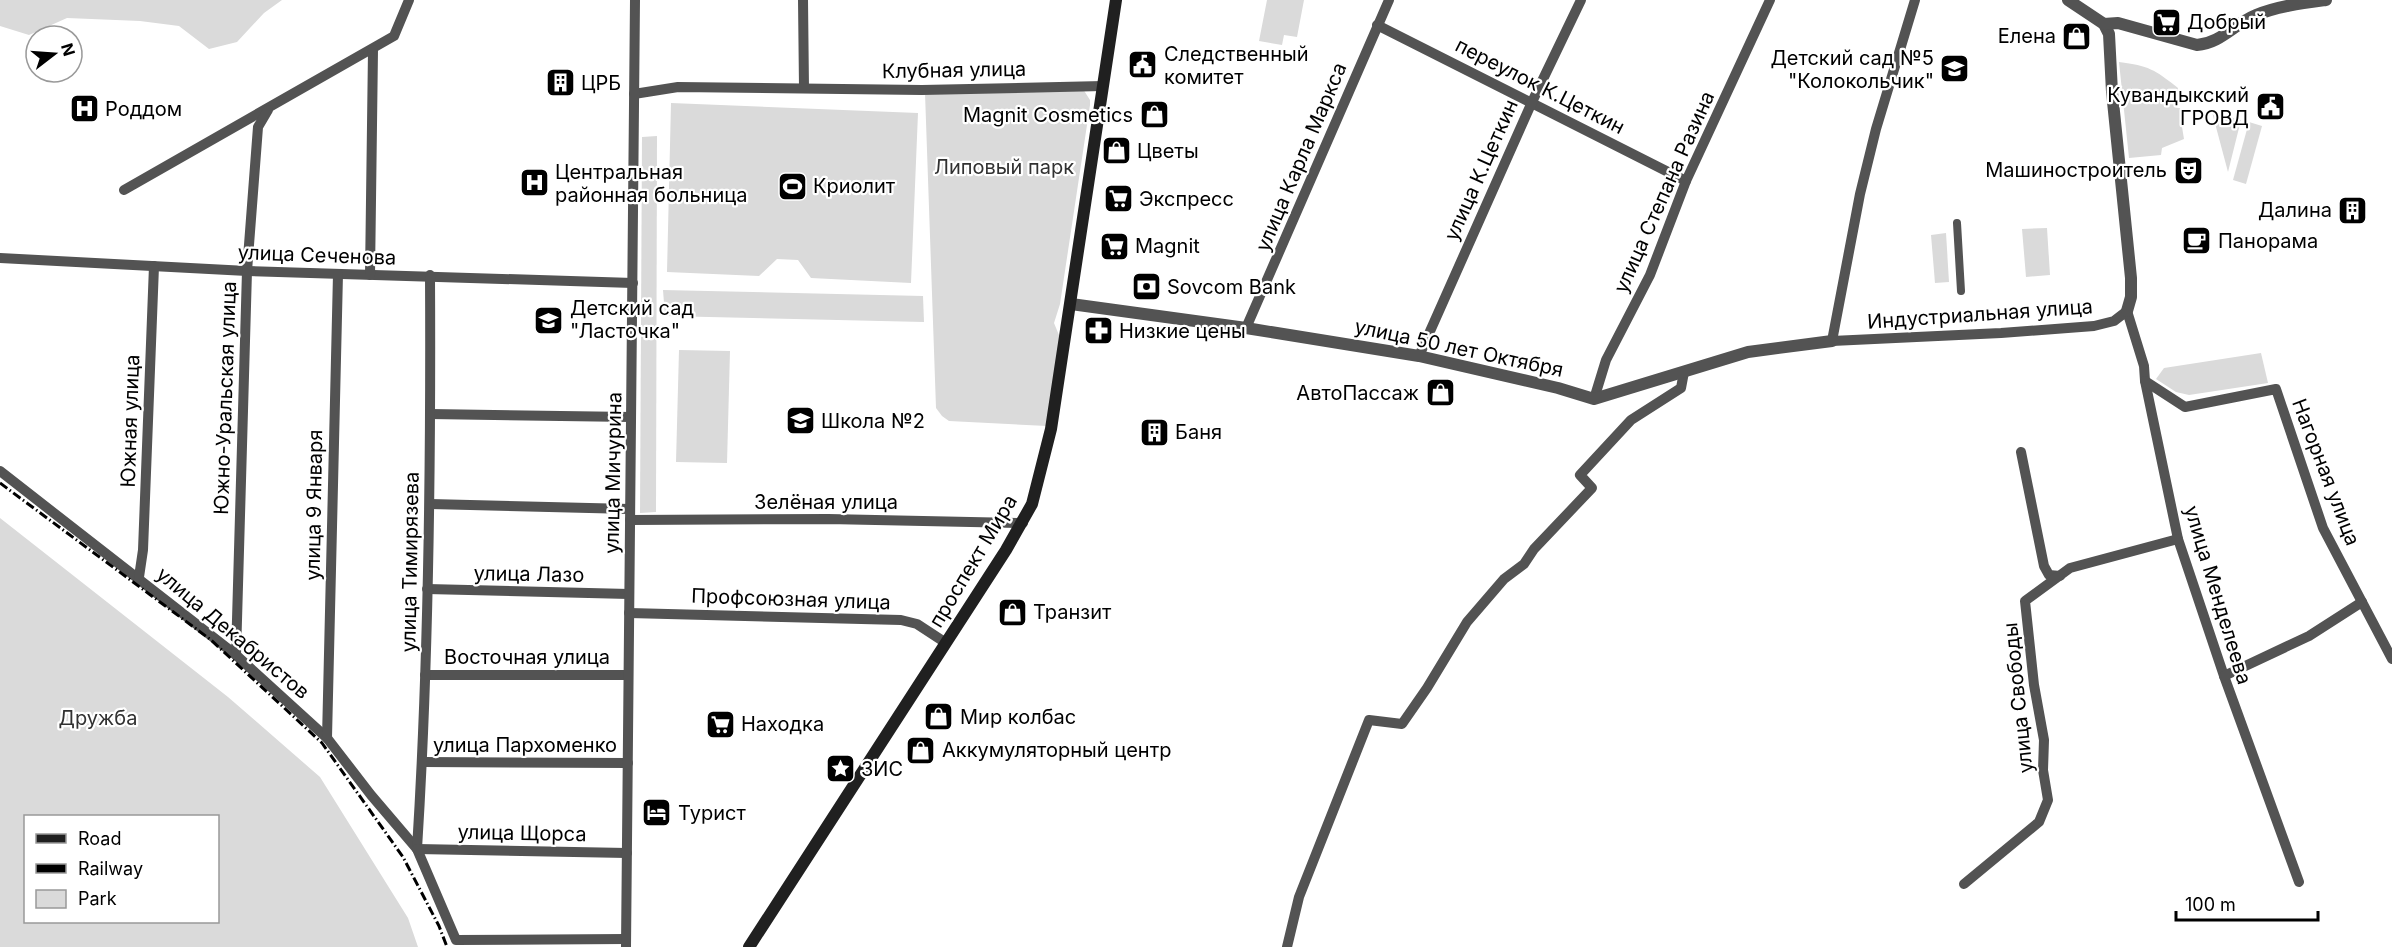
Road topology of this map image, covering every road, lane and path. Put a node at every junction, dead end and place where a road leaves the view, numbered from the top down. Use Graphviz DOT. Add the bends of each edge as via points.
graph roads {
  1 [pos="409,0"];
  2 [pos="635,0"];
  3 [pos="803,0"];
  4 [pos="1116,0"];
  5 [pos="1389,0"];
  6 [pos="1581,0"];
  7 [pos="1770,0"];
  8 [pos="1915,0"];
  9 [pos="2068,0"];
  10 [pos="2326,0"];
  11 [pos="2104,24"];
  12 [pos="1377,25"];
  13 [pos="373,50"];
  14 [pos="1103,86"];
  15 [pos="804,88"];
  16 [pos="634,94"];
  17 [pos="1532,102"];
  18 [pos="268,110"];
  19 [pos="1686,181"];
  20 [pos="124,190"];
  21 [pos="1957,223"];
  22 [pos="0,258"];
  23 [pos="153,266"];
  24 [pos="247,271"];
  25 [pos="338,274"];
  26 [pos="370,275"];
  27 [pos="430,275"];
  28 [pos="633,283"];
  29 [pos="1961,291"];
  30 [pos="1071,304"];
  31 [pos="2127,311"];
  32 [pos="1246,328"];
  33 [pos="1832,341"];
  34 [pos="1419,356"];
  35 [pos="1684,372"];
  36 [pos="2145,381"];
  37 [pos="1594,399"];
  38 [pos="430,414"];
  39 [pos="631,417"];
  40 [pos="2022,452"];
  41 [pos="0,471"];
  42 [pos="430,504"];
  43 [pos="630,514"];
  44 [pos="1023,523"];
  45 [pos="2178,539"];
  46 [pos="2060,576"];
  47 [pos="139,577"];
  48 [pos="428,589"];
  49 [pos="629,594"];
  50 [pos="2361,602"];
  51 [pos="629,613"];
  52 [pos="946,643"];
  53 [pos="236,655"];
  54 [pos="2392,659"];
  55 [pos="425,675"];
  56 [pos="628,675"];
  57 [pos="2224,676"];
  58 [pos="327,738"];
  59 [pos="423,762"];
  60 [pos="628,763"];
  61 [pos="417,849"];
  62 [pos="627,853"];
  63 [pos="2299,882"];
  64 [pos="1964,884"];
  65 [pos="626,943"];
  66 [pos="750,946"];
  67 [pos="1287,947"];
  1 -- 13 [label="street" via="394,36"];
  2 -- 16 [label="street, улица Мичурина"];
  3 -- 15 [label="street"];
  4 -- 14 [label="main road, проспект Мира"];
  5 -- 12 [label="street, улица Карла Маркса"];
  6 -- 17 [label="street, улица К.Цеткин"];
  7 -- 19 [label="street, улица Степана Разина"];
  8 -- 33 [label="street" via="1851,229"];
  9 -- 11 [label="street"];
  10 -- 11 [label="street" via="2254,16 2210,44 2197,45 2118,22"];
  11 -- 31 [label="street" via="2109,34 2131,278"];
  12 -- 17 [label="street, переулок К.Цеткин"];
  12 -- 32 [label="street, улица Карла Маркса"];
  13 -- 18 [label="street"];
  13 -- 26 [label="street"];
  14 -- 15 [label="street, Клубная улица"];
  14 -- 30 [label="main road, проспект Мира"];
  15 -- 16 [label="street, Клубная улица" via="678,87"];
  16 -- 28 [label="street, улица Мичурина"];
  17 -- 19 [label="street, переулок К.Цеткин"];
  17 -- 34 [label="street, улица К.Цеткин"];
  18 -- 20 [label="street"];
  18 -- 24 [label="street, Южно-Уральская улица" via="258,127"];
  19 -- 37 [label="street, улица Степана Разина" via="1650,275 1606,360"];
  21 -- 29 [label="street"];
  22 -- 23 [label="street, улица Сеченова"];
  23 -- 24 [label="street, улица Сеченова"];
  23 -- 47 [label="street, Южная улица"];
  24 -- 25 [label="street, улица Сеченова"];
  24 -- 53 [label="street, Южно-Уральская улица"];
  25 -- 26 [label="street, улица Сеченова"];
  25 -- 58 [label="street, улица 9 Января"];
  26 -- 27 [label="street, улица Сеченова"];
  27 -- 28 [label="street, улица Сеченова"];
  27 -- 38 [label="street, улица Тимирязева"];
  28 -- 39 [label="street, улица Мичурина"];
  30 -- 32 [label="street, улица 50 лет Октября"];
  30 -- 44 [label="main road, проспект Мира" via="1051,429 1040,478"];
  31 -- 33 [label="street, Индустриальная улица" via="2114,321 2094,326"];
  31 -- 36 [label="street, улица Менделеева"];
  32 -- 34 [label="street, улица 50 лет Октября"];
  33 -- 35 [label="street" via="1748,352"];
  34 -- 37 [label="street, улица 50 лет Октября"];
  35 -- 37 [label="street"];
  35 -- 67 [label="street" via="1681,388 1630,420 1580,475 1592,488 1467,622 1402,724 1369,720 1299,897"];
  36 -- 45 [label="street, улица Менделеева"];
  36 -- 50 [label="street, Нагорная улица" via="2185,406 2276,389 2323,528"];
  38 -- 39 [label="street"];
  38 -- 42 [label="street, улица Тимирязева"];
  39 -- 43 [label="street, улица Мичурина"];
  40 -- 46 [label="street" via="2044,566 2049,575"];
  41 -- 47 [label="street, улица Декабристов"];
  42 -- 43 [label="street, Зелёная улица"];
  42 -- 48 [label="street, улица Тимирязева"];
  43 -- 44 [label="street, Зелёная улица"];
  43 -- 49 [label="street, улица Мичурина"];
  44 -- 52 [label="main road, проспект Мира"];
  45 -- 46 [label="street, улица Свободы" via="2070,568"];
  45 -- 57 [label="street, улица Менделеева"];
  46 -- 64 [label="street, улица Свободы" via="2025,601 2048,800 2039,822"];
  47 -- 53 [label="street, улица Декабристов"];
  48 -- 49 [label="street, улица Лазо"];
  48 -- 55 [label="street, улица Тимирязева"];
  49 -- 51 [label="street, улица Мичурина"];
  50 -- 54 [label="street, Нагорная улица"];
  50 -- 57 [label="street" via="2309,636"];
  51 -- 52 [label="street, Профсоюзная улица" via="901,620 917,624"];
  51 -- 56 [label="street, улица Мичурина"];
  52 -- 66 [label="main road, проспект Мира"];
  53 -- 58 [label="street, улица Декабристов"];
  55 -- 56 [label="street, Восточная улица"];
  55 -- 59 [label="street, улица Тимирязева"];
  56 -- 60 [label="street, улица Мичурина"];
  57 -- 63 [label="street, улица Менделеева"];
  58 -- 61 [label="street, улица Декабристов"];
  59 -- 60 [label="street, улица Пархоменко"];
  59 -- 61 [label="street, улица Тимирязева"];
  60 -- 62 [label="street, улица Мичурина"];
  61 -- 62 [label="street, улица Щорса"];
  61 -- 65 [label="street" via="456,940"];
  62 -- 65 [label="street, улица Мичурина"];
}
